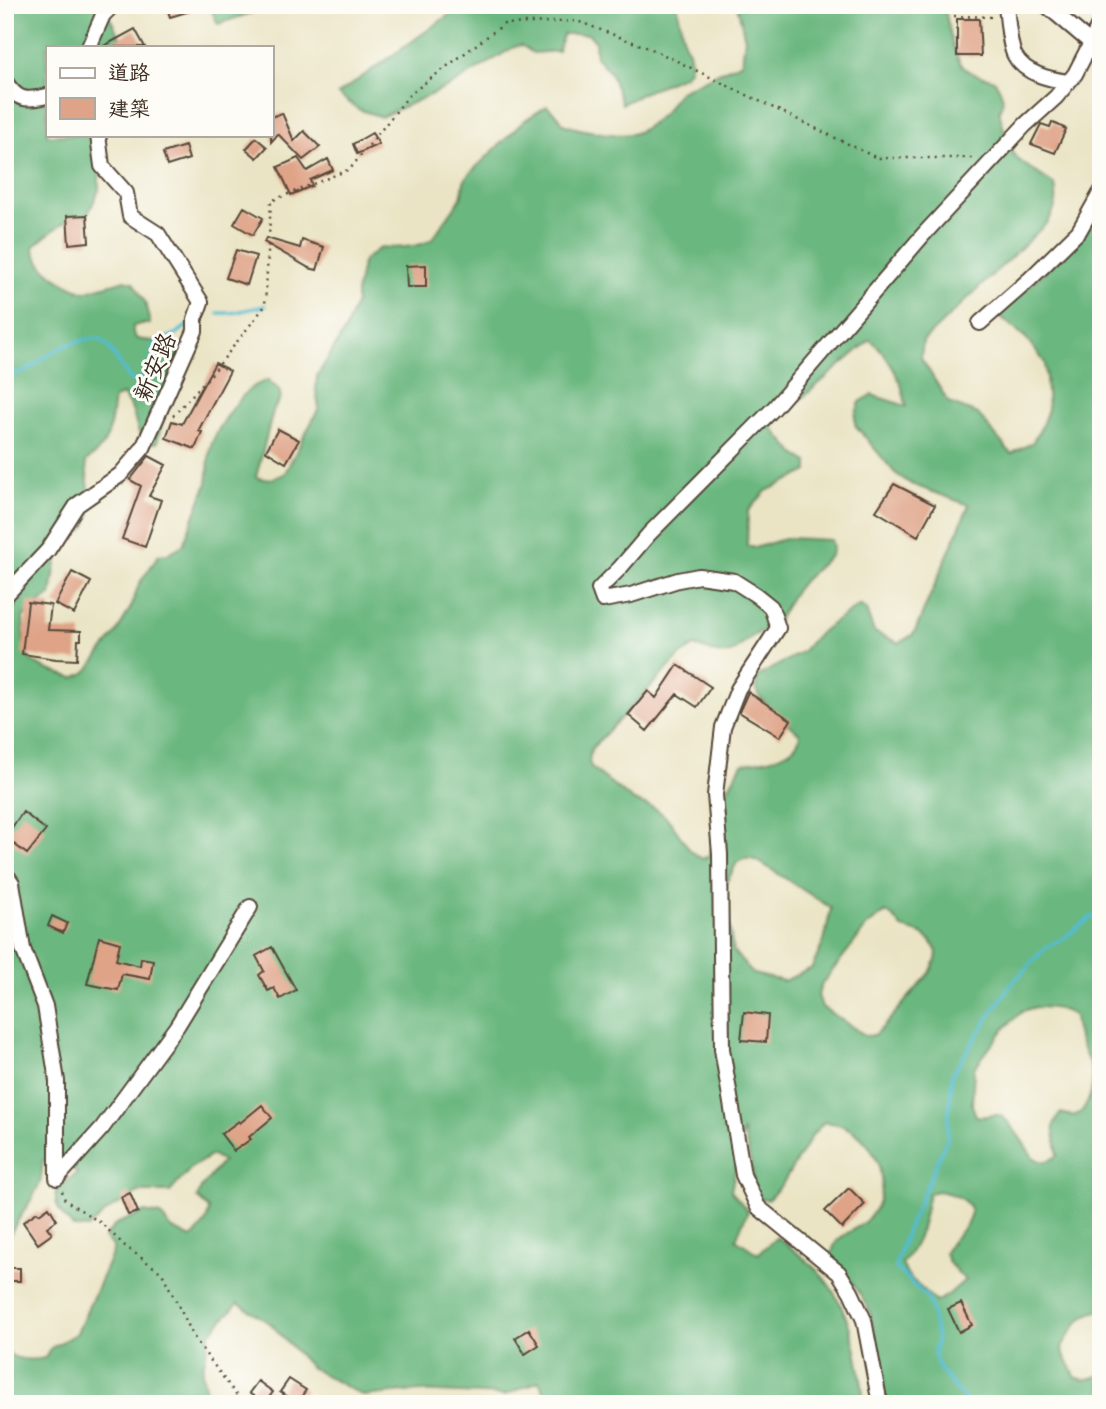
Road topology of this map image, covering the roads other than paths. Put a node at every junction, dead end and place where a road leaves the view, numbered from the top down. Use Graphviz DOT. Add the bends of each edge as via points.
graph roads {
  1 [pos="113,5"];
  2 [pos="1046,5"];
  3 [pos="1007,12"];
  4 [pos="1101,20"];
  5 [pos="1096,45"];
  6 [pos="89,46"];
  7 [pos="5,81"];
  8 [pos="1068,82"];
  9 [pos="46,96"];
  10 [pos="98,136"];
  11 [pos="1101,192"];
  12 [pos="981,323"];
  13 [pos="5,596"];
  14 [pos="5,873"];
  15 [pos="250,907"];
  16 [pos="880,1404"];
  1 -- 6 [label="street" via="103,15"];
  2 -- 5 [label="street"];
  3 -- 8 [label="street" via="1014,55 1021,64 1048,79"];
  4 -- 5 [label="street"];
  5 -- 8 [label="street"];
  7 -- 9 [label="street" via="13,93 30,100"];
  8 -- 16 [label="street" via="923,235 774,408 599,589 603,600 699,576 734,581 771,607 778,628 738,689 723,727 715,795 722,1049 743,1175 758,1207 839,1273 851,1292 864,1320"];
  10 -- 13 [label="street, 新安路" via="102,166 126,192 130,216 158,234 201,302 195,331 144,448 120,475 77,505 48,551"];
  11 -- 12 [label="street" via="1079,231"];
  14 -- 15 [label="street" via="12,883 23,948 45,1006 57,1081 57,1178 102,1128 177,1026"];
}
